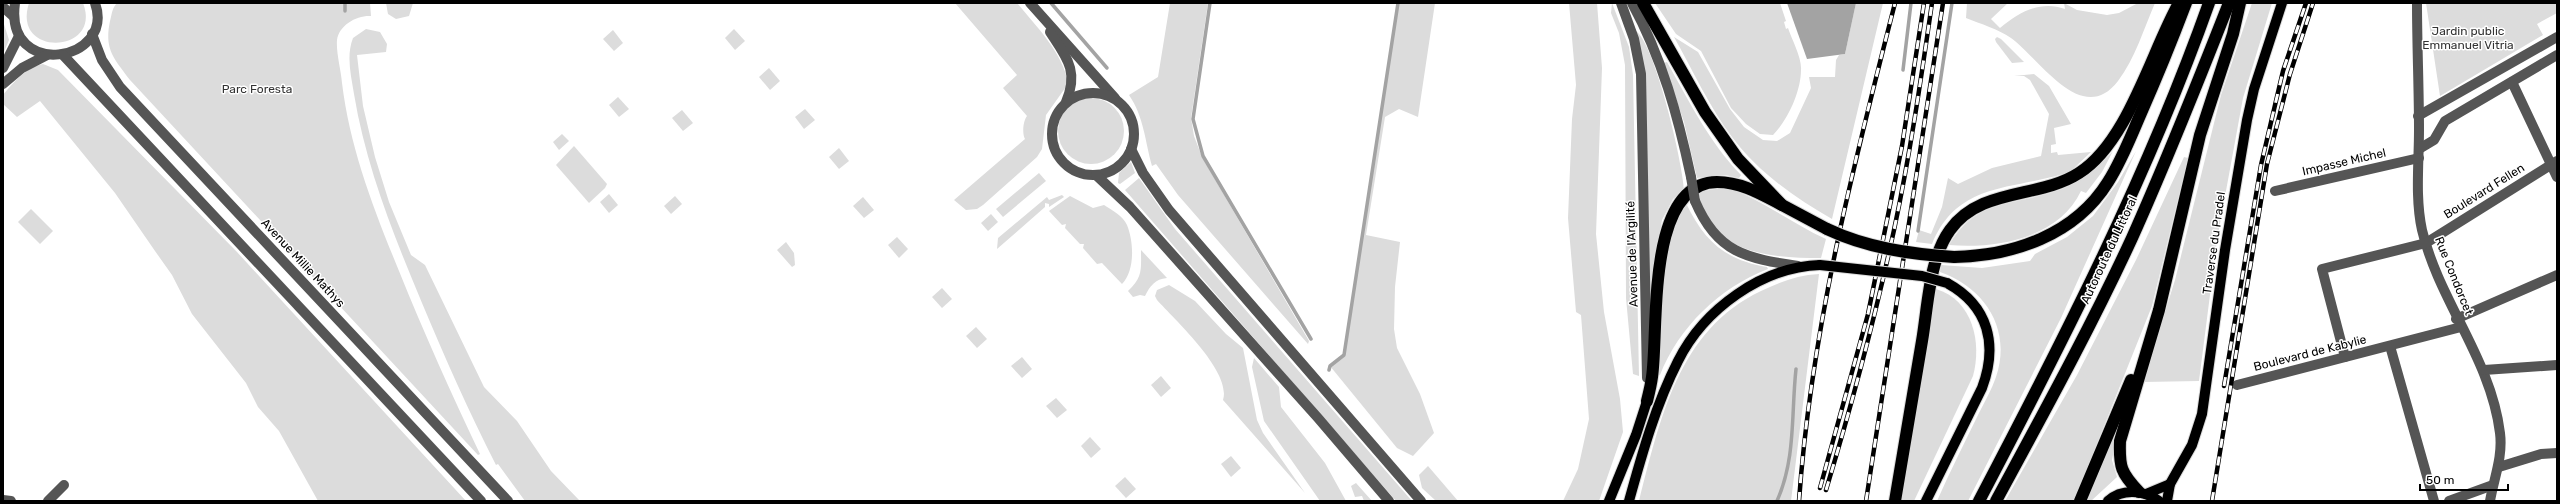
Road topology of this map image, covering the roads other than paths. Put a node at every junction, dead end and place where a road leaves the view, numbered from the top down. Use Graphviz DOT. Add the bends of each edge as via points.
graph roads {
  1 [pos="15,3"];
  2 [pos="95,3"];
  3 [pos="1621,3"];
  4 [pos="1632,3"];
  5 [pos="1643,3"];
  6 [pos="2179,3"];
  7 [pos="2186,3"];
  8 [pos="2209,3"];
  9 [pos="2229,3"];
  10 [pos="2240,3"];
  11 [pos="2282,3"];
  12 [pos="2417,3"];
  13 [pos="3,7"];
  14 [pos="1033,7"];
  15 [pos="13,16"];
  16 [pos="92,34"];
  17 [pos="19,36"];
  18 [pos="2557,37"];
  19 [pos="63,55"];
  20 [pos="2557,55"];
  21 [pos="47,56"];
  22 [pos="3,68"];
  23 [pos="2512,82"];
  24 [pos="3,84"];
  25 [pos="1118,101"];
  26 [pos="1066,102"];
  27 [pos="2418,116"];
  28 [pos="1132,149"];
  29 [pos="2419,153"];
  30 [pos="2554,163"];
  31 [pos="1096,175"];
  32 [pos="2557,177"];
  33 [pos="2275,191"];
  34 [pos="1782,205"];
  35 [pos="2426,243"];
  36 [pos="1798,266"];
  37 [pos="2557,276"];
  38 [pos="2159,310"];
  39 [pos="2459,323"];
  40 [pos="2390,346"];
  41 [pos="2345,357"];
  42 [pos="2557,365"];
  43 [pos="2484,370"];
  44 [pos="2237,385"];
  45 [pos="1647,401"];
  46 [pos="2557,453"];
  47 [pos="2499,467"];
  48 [pos="2170,484"];
  49 [pos="64,485"];
  50 [pos="2493,485"];
  51 [pos="2142,493"];
  52 [pos="3,500"];
  53 [pos="11,501"];
  54 [pos="48,501"];
  55 [pos="481,501"];
  56 [pos="508,501"];
  57 [pos="1389,501"];
  58 [pos="1421,501"];
  59 [pos="1609,501"];
  60 [pos="1629,501"];
  61 [pos="1895,501"];
  62 [pos="1926,501"];
  63 [pos="1979,501"];
  64 [pos="1996,501"];
  65 [pos="2080,501"];
  66 [pos="2108,501"];
  67 [pos="2159,501"];
  68 [pos="2167,501"];
  69 [pos="2434,501"];
  70 [pos="2449,501"];
  71 [pos="2490,501"];
  1 -- 15 [label="street"];
  2 -- 16 [label="street" via="96,21"];
  3 -- 45 [label="street, Avenue de l'Argilité" via="1634,39 1641,74"];
  4 -- 36 [label="street, bridge" via="1646,28 1662,68 1677,114 1695,200 1704,223 1721,241 1743,254"];
  5 -- 34 [label="highway" via="1705,112 1738,159"];
  6 -- 61 [label="highway" via="2121,126 2102,154 2079,173 2059,183 2002,196 1975,208 1962,217 1944,240 1929,296"];
  7 -- 34 [label="highway, bridge" via="2168,53 2124,153 2107,183 2091,203 2062,229 2040,241 1993,254 1954,257 1908,253 1868,245 1827,229"];
  8 -- 63 [label="highway, Autoroute du Littoral" via="2161,126 2110,239"];
  9 -- 64 [label="highway, Autoroute du Littoral" via="2180,128 2131,239 2072,362"];
  10 -- 38 [label="highway" via="2233,34 2200,136"];
  11 -- 48 [label="main road, Traverse du Pradel" via="2254,89 2242,149 2202,414 2192,445"];
  12 -- 27 [label="street, Rue Condorcet"];
  13 -- 15 [label="street"];
  14 -- 25 [label="street"];
  14 -- 26 [label="street" via="1069,63 1073,74"];
  15 -- 17 [label="street"];
  16 -- 19 [label="street" via="80,48"];
  16 -- 56 [label="street, Avenue Millie Mathys" via="102,60 120,87"];
  17 -- 21 [label="street" via="26,45"];
  17 -- 22 [label="street"];
  18 -- 27 [label="street"];
  19 -- 21 [label="street"];
  19 -- 55 [label="street"];
  20 -- 23 [label="street"];
  21 -- 24 [label="street" via="22,68"];
  23 -- 29 [label="street" via="2445,121 2434,140"];
  23 -- 30 [label="street"];
  25 -- 26 [label="street" via="1106,94 1092,92 1078,95"];
  25 -- 28 [label="street" via="1133,123"];
  26 -- 31 [label="street" via="1058,112 1053,125 1052,138 1056,151 1061,160 1072,169"];
  27 -- 29 [label="street, Rue Condorcet"];
  28 -- 31 [label="street" via="1123,162 1111,171"];
  28 -- 58 [label="street" via="1143,173 1169,210"];
  29 -- 33 [label="street, Impasse Michel"];
  29 -- 35 [label="street, Rue Condorcet" via="2418,195"];
  30 -- 32 [label="street"];
  30 -- 35 [label="street, Boulevard Fellen"];
  31 -- 57 [label="street" via="1130,207"];
  34 -- 45 [label="highway" via="1753,190 1715,182 1696,188 1681,198 1672,214 1665,236 1658,284 1652,378"];
  35 -- 39 [label="street, Rue Condorcet"];
  35 -- 41 [label="street, Boulevard Fellen" via="2322,269"];
  36 -- 60 [label="main road" via="1749,287 1724,304 1703,325 1678,360 1659,408"];
  36 -- 62 [label="main road, bridge" via="1820,265 1922,276 1947,283 1967,296 1983,317 1990,354 1988,371"];
  37 -- 39 [label="street, Boulevard de Kabylie"];
  38 -- 51 [label="highway" via="2120,441 2119,463 2125,477"];
  38 -- 65 [label="highway" via="2103,451"];
  39 -- 40 [label="street, Boulevard de Kabylie"];
  39 -- 43 [label="street, Rue Condorcet"];
  40 -- 41 [label="street, Boulevard de Kabylie"];
  40 -- 69 [label="street"];
  41 -- 44 [label="street, Boulevard de Kabylie"];
  42 -- 43 [label="street"];
  43 -- 47 [label="street, Rue Condorcet" via="2500,433"];
  45 -- 59 [label="main road, Avenue de l'Argilité"];
  46 -- 47 [label="street" via="2541,454"];
  47 -- 50 [label="street, Rue Condorcet"];
  48 -- 51 [label="main road"];
  48 -- 68 [label="main road, Traverse du Pradel"];
  49 -- 54 [label="street"];
  50 -- 70 [label="street"];
  50 -- 71 [label="street, Rue Condorcet"];
  51 -- 66 [label="main road" via="2125,493"];
  51 -- 67 [label="main road"];
  52 -- 53 [label="street"];
}
